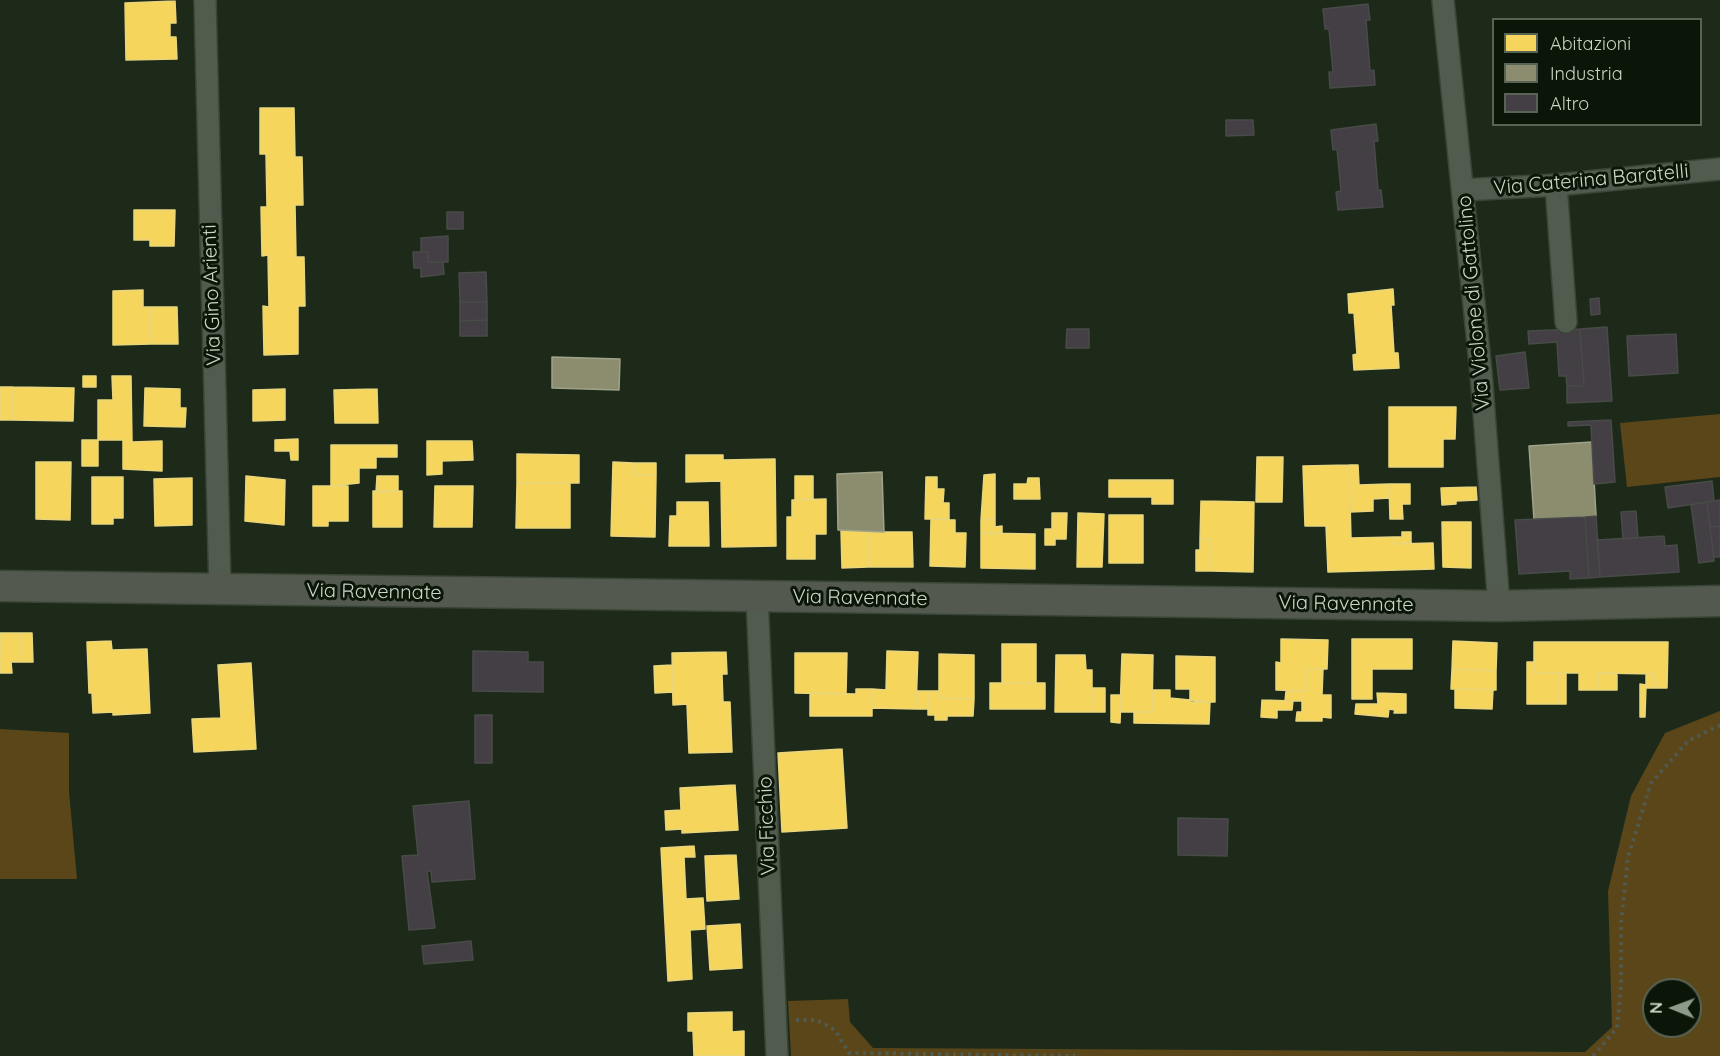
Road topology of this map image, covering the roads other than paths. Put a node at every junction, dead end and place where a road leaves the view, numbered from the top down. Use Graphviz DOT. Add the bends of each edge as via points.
graph roads {
  1 [pos="205,0"];
  2 [pos="1443,0"];
  3 [pos="1720,169"];
  4 [pos="1556,185"];
  5 [pos="1463,190"];
  6 [pos="1566,322"];
  7 [pos="0,586"];
  8 [pos="220,590"];
  9 [pos="757,597"];
  10 [pos="1720,601"];
  11 [pos="1499,606"];
  12 [pos="777,1056"];
  1 -- 8 [label="street, Via Gino Arienti"];
  2 -- 5 [label="street, Via Violone di Gattolino"];
  3 -- 4 [label="street, Via Caterina Baratelli"];
  4 -- 5 [label="street, Via Caterina Baratelli"];
  4 -- 6 [label="street"];
  5 -- 11 [label="street, Via Violone di Gattolino"];
  7 -- 8 [label="main road, Via Ravennate"];
  8 -- 9 [label="main road, Via Ravennate"];
  9 -- 11 [label="main road, Via Ravennate"];
  9 -- 12 [label="street, Via Ficchio"];
  10 -- 11 [label="main road, Via Ravennate"];
}
